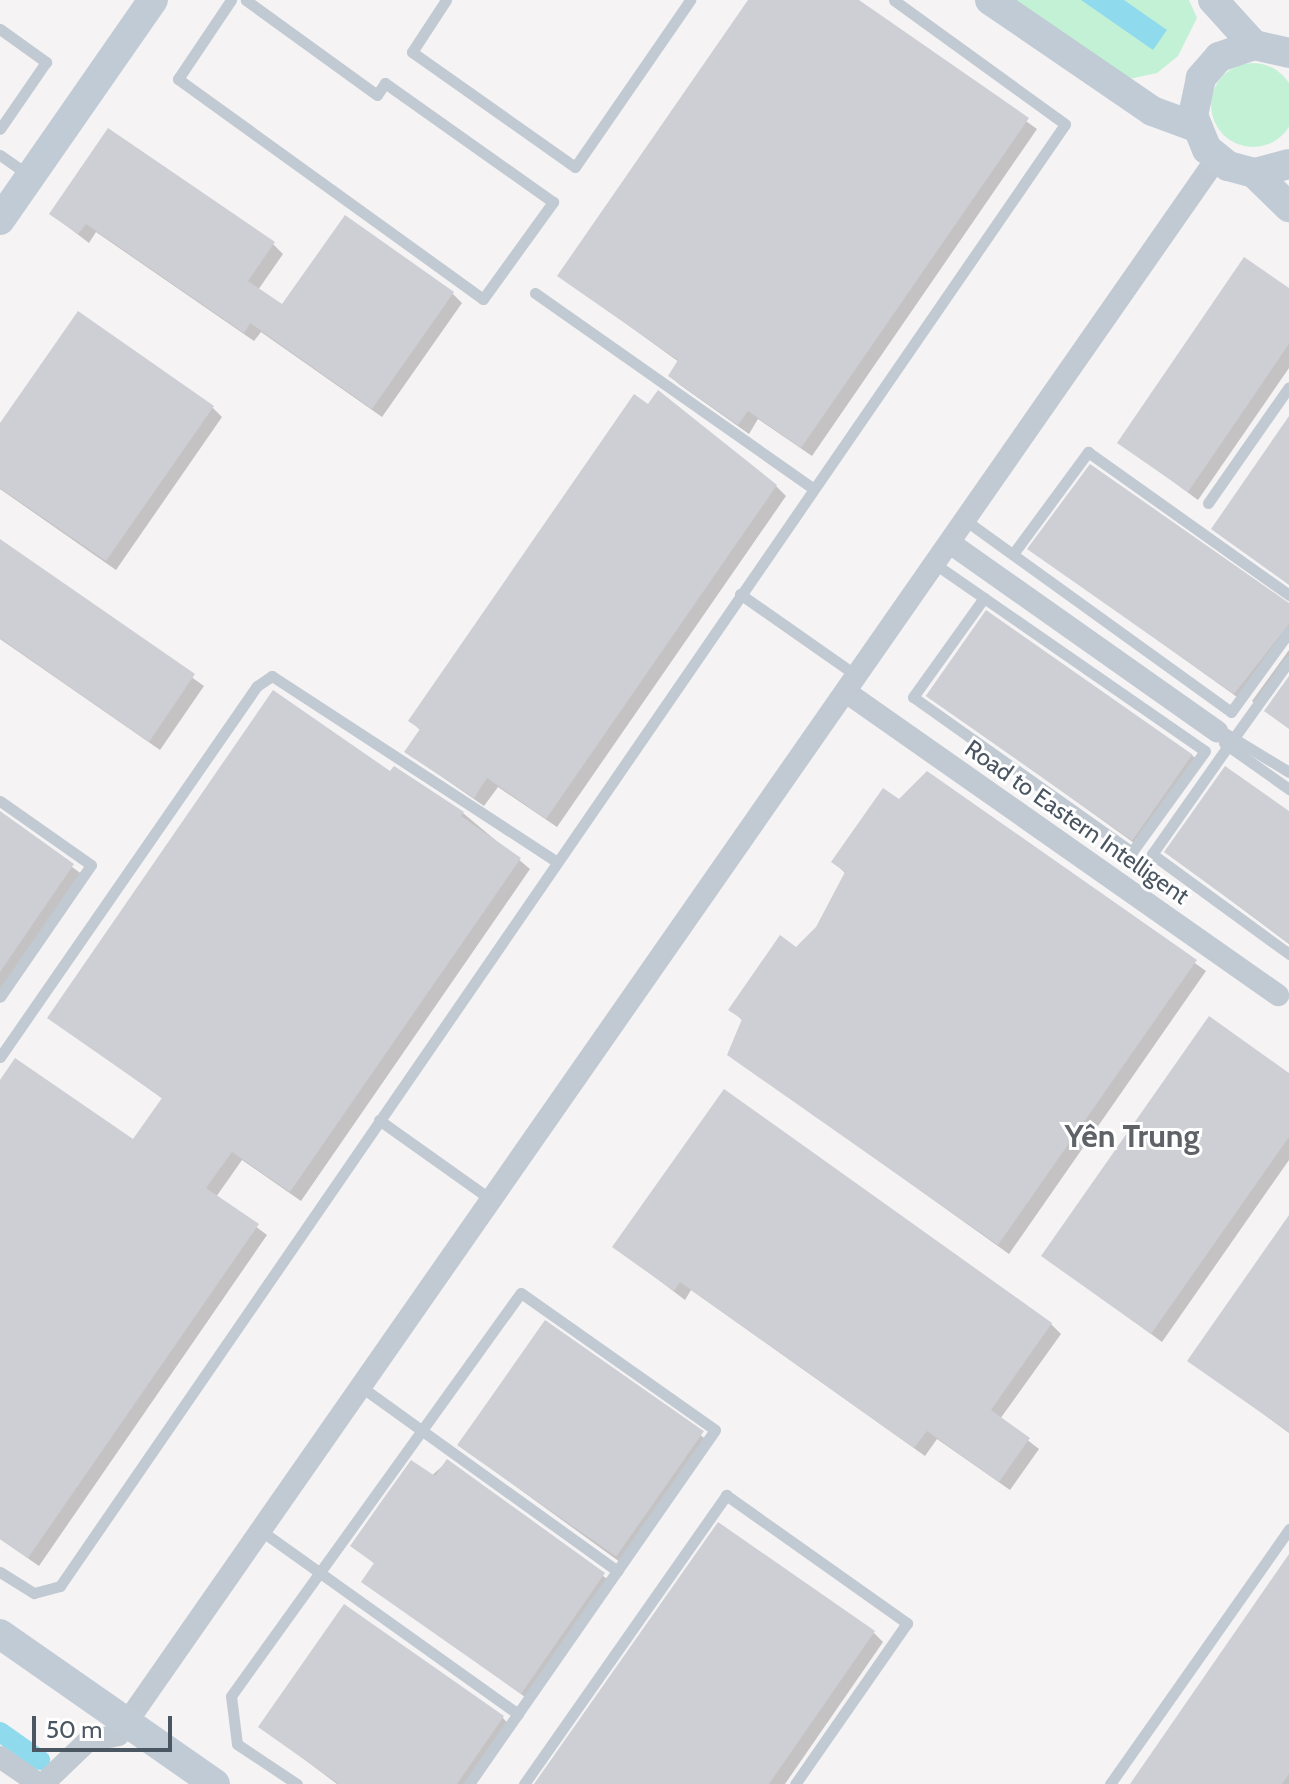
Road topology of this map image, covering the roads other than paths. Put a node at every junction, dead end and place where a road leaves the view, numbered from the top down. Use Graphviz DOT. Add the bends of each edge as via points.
graph roads {
  1 [pos="153,0"];
  2 [pos="231,0"];
  3 [pos="246,0"];
  4 [pos="446,0"];
  5 [pos="690,0"];
  6 [pos="894,0"];
  7 [pos="990,0"];
  8 [pos="1213,0"];
  9 [pos="0,29"];
  10 [pos="1254,45"];
  11 [pos="1289,53"];
  12 [pos="1196,127"];
  13 [pos="0,129"];
  14 [pos="0,155"];
  15 [pos="1217,158"];
  16 [pos="1289,164"];
  17 [pos="1254,173"];
  18 [pos="11,195"];
  19 [pos="1289,207"];
  20 [pos="535,293"];
  21 [pos="1289,387"];
  22 [pos="811,487"];
  23 [pos="1208,503"];
  24 [pos="965,520"];
  25 [pos="950,543"];
  26 [pos="1013,554"];
  27 [pos="935,564"];
  28 [pos="740,594"];
  29 [pos="1289,595"];
  30 [pos="984,598"];
  31 [pos="1289,632"];
  32 [pos="1289,661"];
  33 [pos="852,684"];
  34 [pos="1227,737"];
  35 [pos="1289,772"];
  36 [pos="1289,789"];
  37 [pos="0,801"];
  38 [pos="554,860"];
  39 [pos="1289,954"];
  40 [pos="1278,995"];
  41 [pos="0,997"];
  42 [pos="0,1057"];
  43 [pos="379,1120"];
  44 [pos="490,1199"];
  45 [pos="360,1386"];
  46 [pos="422,1430"];
  47 [pos="1289,1529"];
  48 [pos="260,1530"];
  49 [pos="617,1571"];
  50 [pos="0,1572"];
  51 [pos="319,1573"];
  52 [pos="0,1634"];
  53 [pos="0,1653"];
  54 [pos="518,1714"];
  55 [pos="122,1728"];
  56 [pos="0,1757"];
  57 [pos="41,1784"];
  58 [pos="188,1784"];
  59 [pos="215,1784"];
  60 [pos="297,1784"];
  61 [pos="469,1784"];
  62 [pos="524,1784"];
  63 [pos="795,1784"];
  64 [pos="1110,1784"];
  1 -- 18 [label="street"];
  2 -- 3 [label="lane" via="178,79 483,299 553,202 385,83 377,95"];
  4 -- 5 [label="lane" via="412,52 575,167"];
  6 -- 22 [label="lane" via="1065,124"];
  7 -- 12 [label="street" via="1152,111"];
  8 -- 10 [label="street"];
  9 -- 13 [label="lane" via="46,62"];
  10 -- 11 [label="street"];
  10 -- 12 [label="street" via="1227,52 1206,71 1195,96"];
  12 -- 15 [label="street"];
  14 -- 18 [label="lane"];
  15 -- 17 [label="street"];
  15 -- 24 [label="street"];
  16 -- 17 [label="street"];
  17 -- 19 [label="street"];
  20 -- 22 [label="lane"];
  21 -- 23 [label="lane"];
  22 -- 28 [label="lane"];
  24 -- 25 [label="street"];
  24 -- 26 [label="lane"];
  25 -- 27 [label="street"];
  25 -- 34 [label="street"];
  26 -- 29 [label="lane" via="1088,452"];
  26 -- 31 [label="lane" via="1231,712"];
  27 -- 30 [label="lane"];
  27 -- 33 [label="street"];
  28 -- 33 [label="lane"];
  28 -- 38 [label="lane"];
  30 -- 30 [label="lane" via="1205,751 1132,852 913,697"];
  32 -- 34 [label="lane"];
  33 -- 40 [label="street, Road to Eastern Intelligent"];
  33 -- 44 [label="street"];
  34 -- 35 [label="lane"];
  34 -- 36 [label="lane"];
  34 -- 39 [label="lane" via="1152,854"];
  37 -- 41 [label="lane" via="91,865"];
  38 -- 42 [label="lane" via="272,676 257,686"];
  38 -- 43 [label="lane"];
  43 -- 44 [label="lane"];
  43 -- 50 [label="lane" via="60,1586 34,1593"];
  44 -- 45 [label="street"];
  45 -- 46 [label="lane"];
  45 -- 48 [label="street"];
  46 -- 49 [label="lane"];
  46 -- 49 [label="lane" via="521,1293 715,1430"];
  46 -- 51 [label="lane"];
  47 -- 64 [label="lane"];
  48 -- 51 [label="lane"];
  48 -- 55 [label="street"];
  49 -- 54 [label="lane"];
  51 -- 54 [label="lane"];
  51 -- 60 [label="lane" via="231,1696 237,1744"];
  52 -- 55 [label="street"];
  53 -- 55 [label="street"];
  54 -- 61 [label="lane"];
  55 -- 57 [label="street" via="88,1741"];
  55 -- 58 [label="street"];
  55 -- 59 [label="street"];
  56 -- 57 [label="street"];
  62 -- 63 [label="lane" via="726,1495 907,1623"];
}
